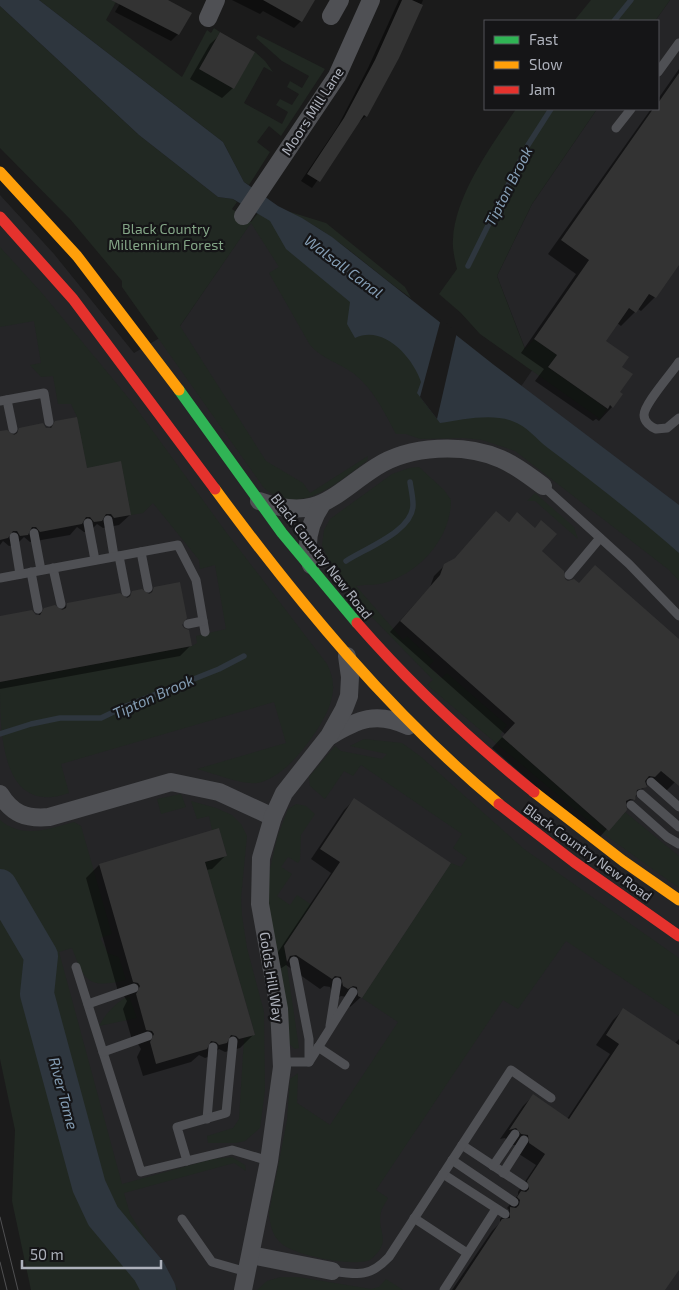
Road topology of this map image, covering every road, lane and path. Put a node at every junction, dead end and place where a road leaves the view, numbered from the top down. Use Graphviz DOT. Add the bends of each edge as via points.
graph roads {
  1 [pos="216,0"];
  2 [pos="340,0"];
  3 [pos="371,0"];
  4 [pos="331,16"];
  5 [pos="208,18"];
  6 [pos="679,43"];
  7 [pos="659,71"];
  8 [pos="630,110"];
  9 [pos="616,128"];
  10 [pos="0,172"];
  11 [pos="242,216"];
  12 [pos="0,218"];
  13 [pos="679,362"];
  14 [pos="4,401"];
  15 [pos="679,418"];
  16 [pos="49,422"];
  17 [pos="13,429"];
  18 [pos="543,486"];
  19 [pos="259,500"];
  20 [pos="322,504"];
  21 [pos="108,520"];
  22 [pos="88,523"];
  23 [pos="34,534"];
  24 [pos="14,537"];
  25 [pos="600,538"];
  26 [pos="141,552"];
  27 [pos="117,556"];
  28 [pos="95,560"];
  29 [pos="53,568"];
  30 [pos="41,570"];
  31 [pos="313,571"];
  32 [pos="31,572"];
  33 [pos="20,574"];
  34 [pos="569,575"];
  35 [pos="0,578"];
  36 [pos="148,588"];
  37 [pos="126,592"];
  38 [pos="61,604"];
  39 [pos="38,609"];
  40 [pos="679,616"];
  41 [pos="203,621"];
  42 [pos="188,624"];
  43 [pos="205,632"];
  44 [pos="346,654"];
  45 [pos="419,731"];
  46 [pos="329,736"];
  47 [pos="651,782"];
  48 [pos="0,794"];
  49 [pos="641,794"];
  50 [pos="631,805"];
  51 [pos="679,807"];
  52 [pos="272,817"];
  53 [pos="679,827"];
  54 [pos="679,844"];
  55 [pos="679,900"];
  56 [pos="679,936"];
  57 [pos="294,961"];
  58 [pos="76,967"];
  59 [pos="336,982"];
  60 [pos="134,988"];
  61 [pos="353,992"];
  62 [pos="88,1004"];
  63 [pos="329,1030"];
  64 [pos="148,1036"];
  65 [pos="233,1041"];
  66 [pos="213,1047"];
  67 [pos="318,1047"];
  68 [pos="103,1052"];
  69 [pos="282,1062"];
  70 [pos="309,1062"];
  71 [pos="345,1065"];
  72 [pos="551,1098"];
  73 [pos="207,1118"];
  74 [pos="515,1134"];
  75 [pos="524,1140"];
  76 [pos="462,1145"];
  77 [pos="452,1160"];
  78 [pos="187,1161"];
  79 [pos="269,1161"];
  80 [pos="493,1166"];
  81 [pos="503,1172"];
  82 [pos="443,1174"];
  83 [pos="524,1186"];
  84 [pos="514,1202"];
  85 [pos="496,1208"];
  86 [pos="505,1214"];
  87 [pos="414,1218"];
  88 [pos="182,1219"];
  89 [pos="467,1253"];
  90 [pos="249,1264"];
  91 [pos="332,1271"];
  92 [pos="243,1290"];
  93 [pos="444,1290"];
  1 -- 5 [label="street"];
  2 -- 4 [label="street"];
  3 -- 11 [label="street, Moors Mill Lane" via="337,76"];
  6 -- 7 [label="lane"];
  8 -- 9 [label="lane"];
  10 -- 19 [label="highway, Black Country New Road" via="64,240"];
  12 -- 44 [label="highway, Black Country New Road" via="86,314 269,562"];
  13 -- 15 [label="lane" via="644,415 650,426 661,430"];
  14 -- 16 [label="lane" via="44,393"];
  14 -- 17 [label="lane"];
  18 -- 20 [label="street" via="520,468 499,458 473,451 432,450 377,466"];
  18 -- 25 [label="lane"];
  19 -- 20 [label="street" via="289,509"];
  19 -- 31 [label="highway, Black Country New Road"];
  20 -- 31 [label="street" via="309,538"];
  21 -- 27 [label="lane"];
  22 -- 28 [label="lane"];
  23 -- 30 [label="lane"];
  24 -- 33 [label="lane"];
  25 -- 34 [label="lane"];
  25 -- 40 [label="lane"];
  26 -- 27 [label="lane"];
  26 -- 36 [label="lane"];
  26 -- 41 [label="lane" via="178,545 196,580"];
  27 -- 28 [label="lane"];
  27 -- 37 [label="lane"];
  28 -- 29 [label="lane"];
  29 -- 30 [label="lane"];
  29 -- 38 [label="lane"];
  30 -- 32 [label="lane"];
  31 -- 55 [label="highway, Black Country New Road" via="396,668 458,728 566,821"];
  32 -- 33 [label="lane"];
  32 -- 39 [label="lane"];
  33 -- 35 [label="lane"];
  41 -- 42 [label="lane"];
  41 -- 43 [label="lane"];
  44 -- 45 [label="highway, Black Country New Road"];
  44 -- 46 [label="street, Golds Hill Way" via="349,696"];
  45 -- 46 [label="street, Golds Hill Way" via="382,717 349,724"];
  45 -- 56 [label="highway, Black Country New Road" via="512,815"];
  46 -- 52 [label="street, Golds Hill Way" via="284,793"];
  47 -- 51 [label="lane"];
  48 -- 52 [label="street" via="17,813 31,818 49,818 171,782 219,792"];
  49 -- 53 [label="lane"];
  50 -- 54 [label="lane"];
  52 -- 69 [label="street, Golds Hill Way" via="261,858 260,904 280,1009"];
  57 -- 70 [label="lane" via="309,1039"];
  58 -- 62 [label="lane"];
  59 -- 63 [label="lane"];
  60 -- 62 [label="lane"];
  61 -- 63 [label="lane"];
  62 -- 68 [label="lane"];
  63 -- 67 [label="lane"];
  64 -- 68 [label="lane"];
  65 -- 73 [label="lane" via="226,1113"];
  66 -- 73 [label="lane"];
  67 -- 70 [label="lane"];
  67 -- 71 [label="lane"];
  68 -- 78 [label="lane" via="141,1172"];
  69 -- 70 [label="lane"];
  69 -- 79 [label="street, Golds Hill Way"];
  72 -- 76 [label="lane" via="511,1070"];
  73 -- 78 [label="lane" via="177,1127"];
  74 -- 80 [label="lane"];
  75 -- 81 [label="lane"];
  76 -- 77 [label="lane"];
  76 -- 80 [label="lane"];
  77 -- 82 [label="lane"];
  77 -- 84 [label="lane"];
  78 -- 79 [label="lane" via="232,1150"];
  79 -- 90 [label="street, Golds Hill Way"];
  80 -- 81 [label="lane"];
  81 -- 83 [label="lane"];
  82 -- 85 [label="lane"];
  82 -- 87 [label="lane"];
  85 -- 86 [label="lane"];
  85 -- 89 [label="lane"];
  87 -- 89 [label="lane"];
  87 -- 91 [label="lane" via="380,1266 368,1273"];
  88 -- 90 [label="lane" via="212,1262"];
  89 -- 93 [label="lane"];
  90 -- 91 [label="street"];
  90 -- 92 [label="street, Golds Hill Way"];
}
